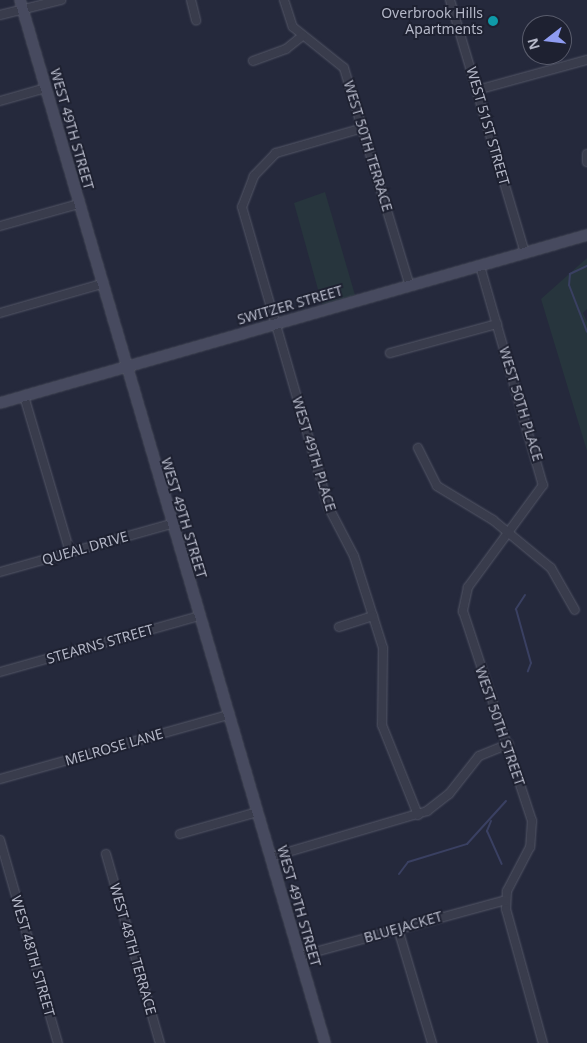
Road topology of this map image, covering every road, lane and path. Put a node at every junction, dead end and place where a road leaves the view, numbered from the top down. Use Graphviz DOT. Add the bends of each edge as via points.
graph roads {
  1 [pos="61,0"];
  2 [pos="191,0"];
  3 [pos="284,0"];
  4 [pos="450,0"];
  5 [pos="21,4"];
  6 [pos="0,15"];
  7 [pos="196,20"];
  8 [pos="302,36"];
  9 [pos="587,60"];
  10 [pos="252,61"];
  11 [pos="46,88"];
  12 [pos="477,90"];
  13 [pos="0,101"];
  14 [pos="362,128"];
  15 [pos="587,154"];
  16 [pos="587,162"];
  17 [pos="79,204"];
  18 [pos="0,226"];
  19 [pos="587,235"];
  20 [pos="525,253"];
  21 [pos="480,266"];
  22 [pos="102,284"];
  23 [pos="410,286"];
  24 [pos="0,312"];
  25 [pos="274,324"];
  26 [pos="496,324"];
  27 [pos="390,354"];
  28 [pos="124,367"];
  29 [pos="24,396"];
  30 [pos="0,403"];
  31 [pos="418,448"];
  32 [pos="171,524"];
  33 [pos="510,534"];
  34 [pos="70,552"];
  35 [pos="0,572"];
  36 [pos="575,610"];
  37 [pos="199,616"];
  38 [pos="373,616"];
  39 [pos="339,627"];
  40 [pos="0,672"];
  41 [pos="228,715"];
  42 [pos="508,744"];
  43 [pos="0,779"];
  44 [pos="257,812"];
  45 [pos="418,815"];
  46 [pos="180,834"];
  47 [pos="0,840"];
  48 [pos="106,854"];
  49 [pos="271,857"];
  50 [pos="506,900"];
  51 [pos="398,929"];
  52 [pos="300,956"];
  53 [pos="58,1043"];
  54 [pos="160,1043"];
  55 [pos="325,1043"];
  56 [pos="432,1043"];
  57 [pos="543,1043"];
  1 -- 5 [label="street"];
  2 -- 7 [label="street"];
  3 -- 8 [label="street, WEST 50TH TERRACE" via="293,27"];
  4 -- 12 [label="street, WEST 51ST STREET"];
  5 -- 6 [label="street"];
  5 -- 11 [label="street, WEST 49TH STREET"];
  8 -- 10 [label="street" via="286,49"];
  8 -- 14 [label="street, WEST 50TH TERRACE" via="344,68"];
  9 -- 12 [label="street"];
  11 -- 13 [label="street"];
  11 -- 17 [label="street, WEST 49TH STREET"];
  12 -- 20 [label="street, WEST 51ST STREET"];
  14 -- 23 [label="street, WEST 50TH TERRACE"];
  14 -- 25 [label="street, WEST 49TH PLACE" via="276,153 254,176 244,195 243,217"];
  15 -- 16 [label="street"];
  17 -- 18 [label="street"];
  17 -- 22 [label="street, WEST 49TH STREET"];
  19 -- 20 [label="street, SWITZER STREET"];
  20 -- 21 [label="street, SWITZER STREET"];
  21 -- 23 [label="street, SWITZER STREET"];
  21 -- 26 [label="street, WEST 50TH PLACE"];
  22 -- 24 [label="street"];
  22 -- 28 [label="street, WEST 49TH STREET"];
  23 -- 25 [label="street, SWITZER STREET"];
  25 -- 28 [label="street, SWITZER STREET"];
  25 -- 38 [label="street, WEST 49TH PLACE" via="329,508 354,556"];
  26 -- 27 [label="street"];
  26 -- 33 [label="street, WEST 50TH PLACE" via="543,485"];
  28 -- 29 [label="street, SWITZER STREET"];
  28 -- 32 [label="street, WEST 49TH STREET"];
  29 -- 30 [label="street, SWITZER STREET"];
  29 -- 34 [label="street"];
  31 -- 33 [label="street" via="438,486"];
  32 -- 34 [label="street, QUEAL DRIVE"];
  32 -- 37 [label="street, WEST 49TH STREET"];
  33 -- 36 [label="street" via="551,568"];
  33 -- 42 [label="street, WEST 50TH STREET" via="468,587 464,601 487,691"];
  34 -- 35 [label="street, QUEAL DRIVE"];
  37 -- 40 [label="street, STEARNS STREET"];
  37 -- 41 [label="street, WEST 49TH STREET"];
  38 -- 39 [label="street"];
  38 -- 45 [label="street, WEST 49TH PLACE" via="384,656 382,725"];
  41 -- 43 [label="street, MELROSE LANE"];
  41 -- 44 [label="street, WEST 49TH STREET"];
  42 -- 45 [label="street" via="479,756 442,802"];
  42 -- 50 [label="street, WEST 50TH STREET" via="533,830"];
  44 -- 46 [label="street"];
  44 -- 49 [label="street, WEST 49TH STREET"];
  45 -- 49 [label="street"];
  47 -- 53 [label="street, WEST 48TH STREET"];
  48 -- 54 [label="street, WEST 48TH TERRACE"];
  49 -- 52 [label="street, WEST 49TH STREET"];
  50 -- 51 [label="street, BLUEJACKET"];
  50 -- 57 [label="street"];
  51 -- 52 [label="street, BLUEJACKET"];
  51 -- 56 [label="street"];
  52 -- 55 [label="street, WEST 49TH STREET"];
}
